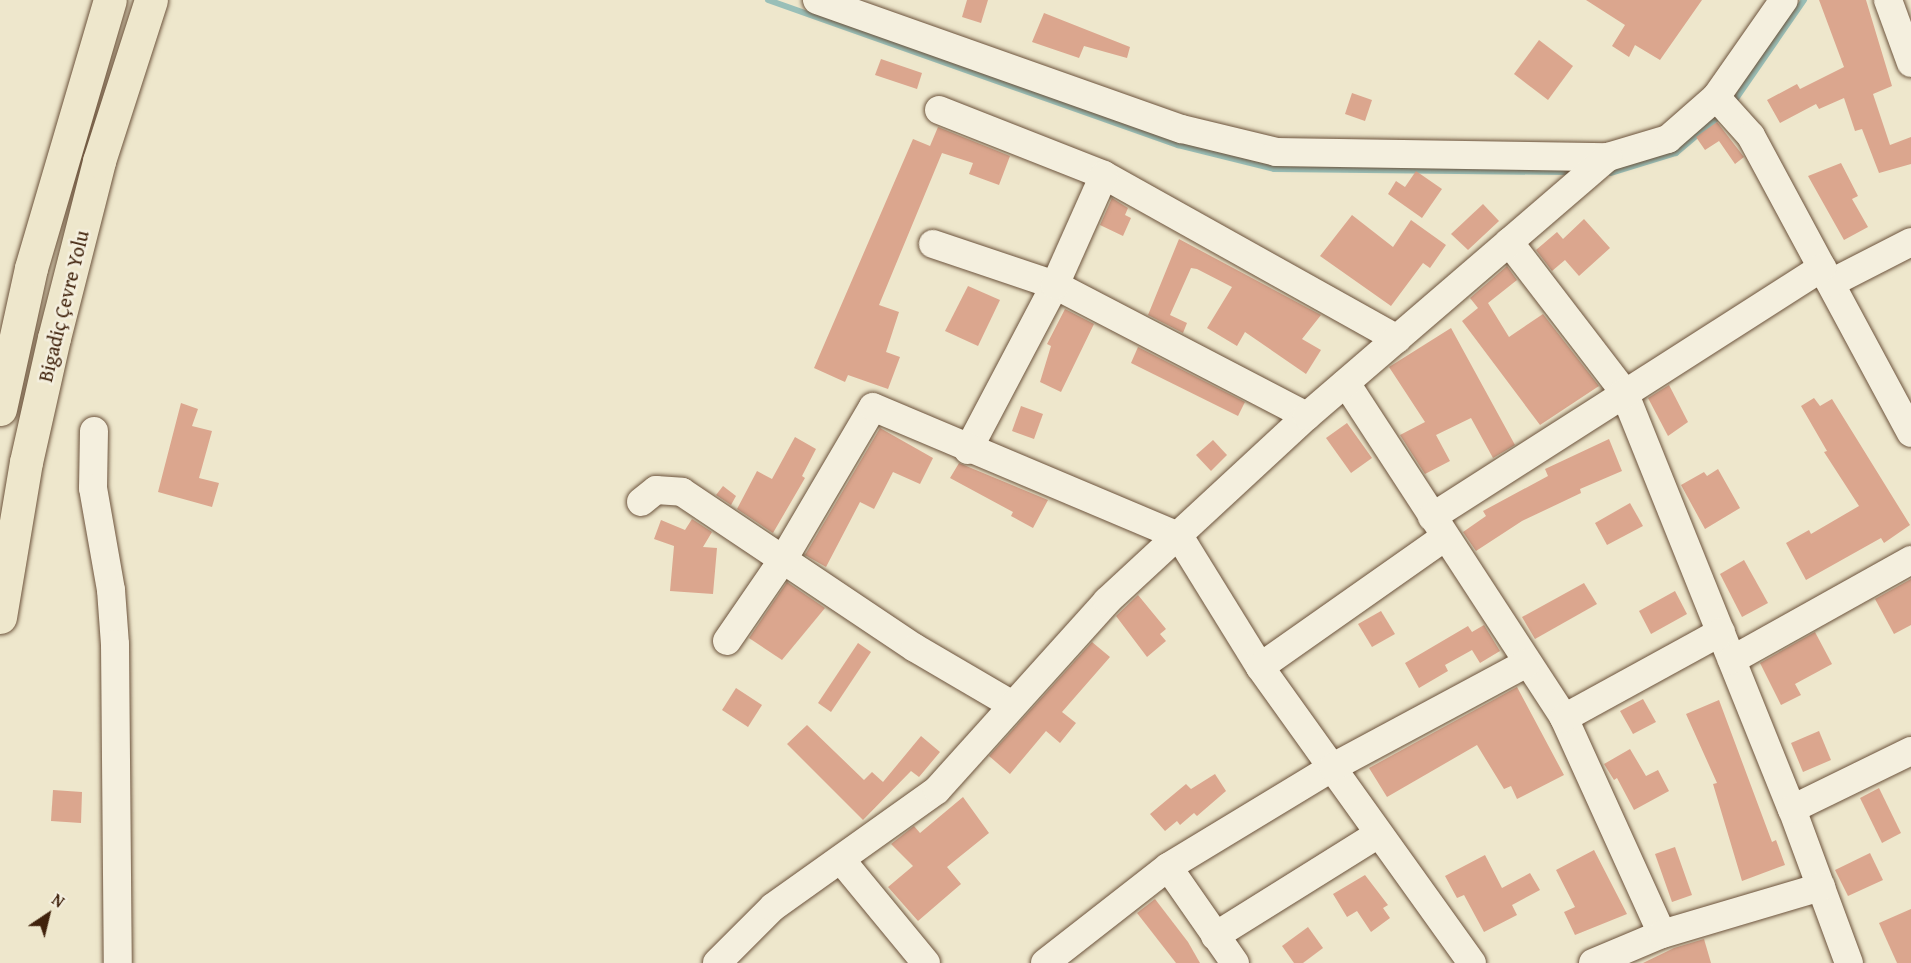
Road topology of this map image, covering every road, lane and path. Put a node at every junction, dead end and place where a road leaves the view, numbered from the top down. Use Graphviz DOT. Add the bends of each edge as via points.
graph roads {
  1 [pos="110,0"];
  2 [pos="151,0"];
  3 [pos="817,0"];
  4 [pos="1784,0"];
  5 [pos="1888,0"];
  6 [pos="1911,63"];
  7 [pos="1716,97"];
  8 [pos="939,110"];
  9 [pos="1608,157"];
  10 [pos="1104,175"];
  11 [pos="1509,242"];
  12 [pos="1911,242"];
  13 [pos="933,244"];
  14 [pos="1826,276"];
  15 [pos="1055,285"];
  16 [pos="1397,339"];
  17 [pos="1346,383"];
  18 [pos="1624,392"];
  19 [pos="0,409"];
  20 [pos="1307,416"];
  21 [pos="94,431"];
  22 [pos="1911,433"];
  23 [pos="968,450"];
  24 [pos="641,502"];
  25 [pos="1439,527"];
  26 [pos="1179,536"];
  27 [pos="784,558"];
  28 [pos="1911,560"];
  29 [pos="0,617"];
  30 [pos="1721,632"];
  31 [pos="727,641"];
  32 [pos="1732,660"];
  33 [pos="1527,663"];
  34 [pos="1260,667"];
  35 [pos="1011,704"];
  36 [pos="1564,718"];
  37 [pos="1911,751"];
  38 [pos="1333,767"];
  39 [pos="1792,808"];
  40 [pos="1378,834"];
  41 [pos="842,861"];
  42 [pos="1168,867"];
  43 [pos="1821,887"];
  44 [pos="1662,934"];
  45 [pos="1215,936"];
  46 [pos="118,963"];
  47 [pos="717,963"];
  48 [pos="926,963"];
  49 [pos="1045,963"];
  50 [pos="1235,963"];
  51 [pos="1472,963"];
  52 [pos="1593,963"];
  53 [pos="1849,963"];
  1 -- 19 [label="highway, Bigadiç Çevre Yolu" via="31,268"];
  2 -- 29 [label="highway, Bigadiç Çevre Yolu" via="99,161 54,338 26,462"];
  3 -- 9 [label="street" via="1182,129 1276,152"];
  4 -- 7 [label="street"];
  5 -- 6 [label="street"];
  7 -- 9 [label="street" via="1668,139"];
  7 -- 14 [label="street" via="1751,136"];
  8 -- 10 [label="street"];
  9 -- 11 [label="street"];
  10 -- 15 [label="street"];
  10 -- 16 [label="street"];
  11 -- 16 [label="street"];
  11 -- 18 [label="street"];
  12 -- 14 [label="street"];
  13 -- 15 [label="street"];
  14 -- 18 [label="street"];
  14 -- 22 [label="street"];
  15 -- 20 [label="street"];
  15 -- 23 [label="street"];
  16 -- 17 [label="street"];
  17 -- 20 [label="street"];
  17 -- 25 [label="street"];
  18 -- 25 [label="street"];
  18 -- 30 [label="street"];
  20 -- 26 [label="street"];
  21 -- 46 [label="street" via="93,488 111,590 115,644"];
  23 -- 26 [label="street"];
  23 -- 27 [label="street" via="873,407"];
  24 -- 27 [label="street" via="656,490 682,492"];
  25 -- 33 [label="street"];
  25 -- 34 [label="street"];
  26 -- 34 [label="street"];
  26 -- 35 [label="street" via="1107,601"];
  27 -- 31 [label="street"];
  27 -- 35 [label="street" via="915,648"];
  28 -- 32 [label="street"];
  30 -- 32 [label="street"];
  30 -- 36 [label="street"];
  32 -- 39 [label="street"];
  33 -- 36 [label="street"];
  33 -- 38 [label="street"];
  34 -- 38 [label="street"];
  35 -- 41 [label="street" via="937,790"];
  36 -- 44 [label="street"];
  37 -- 39 [label="street"];
  38 -- 40 [label="street"];
  38 -- 42 [label="street"];
  39 -- 43 [label="street"];
  40 -- 45 [label="street"];
  40 -- 51 [label="street"];
  41 -- 47 [label="street" via="773,907"];
  41 -- 48 [label="street"];
  42 -- 45 [label="street"];
  42 -- 49 [label="street"];
  43 -- 44 [label="street"];
  43 -- 53 [label="street"];
  44 -- 52 [label="street"];
  45 -- 50 [label="street"];
}
